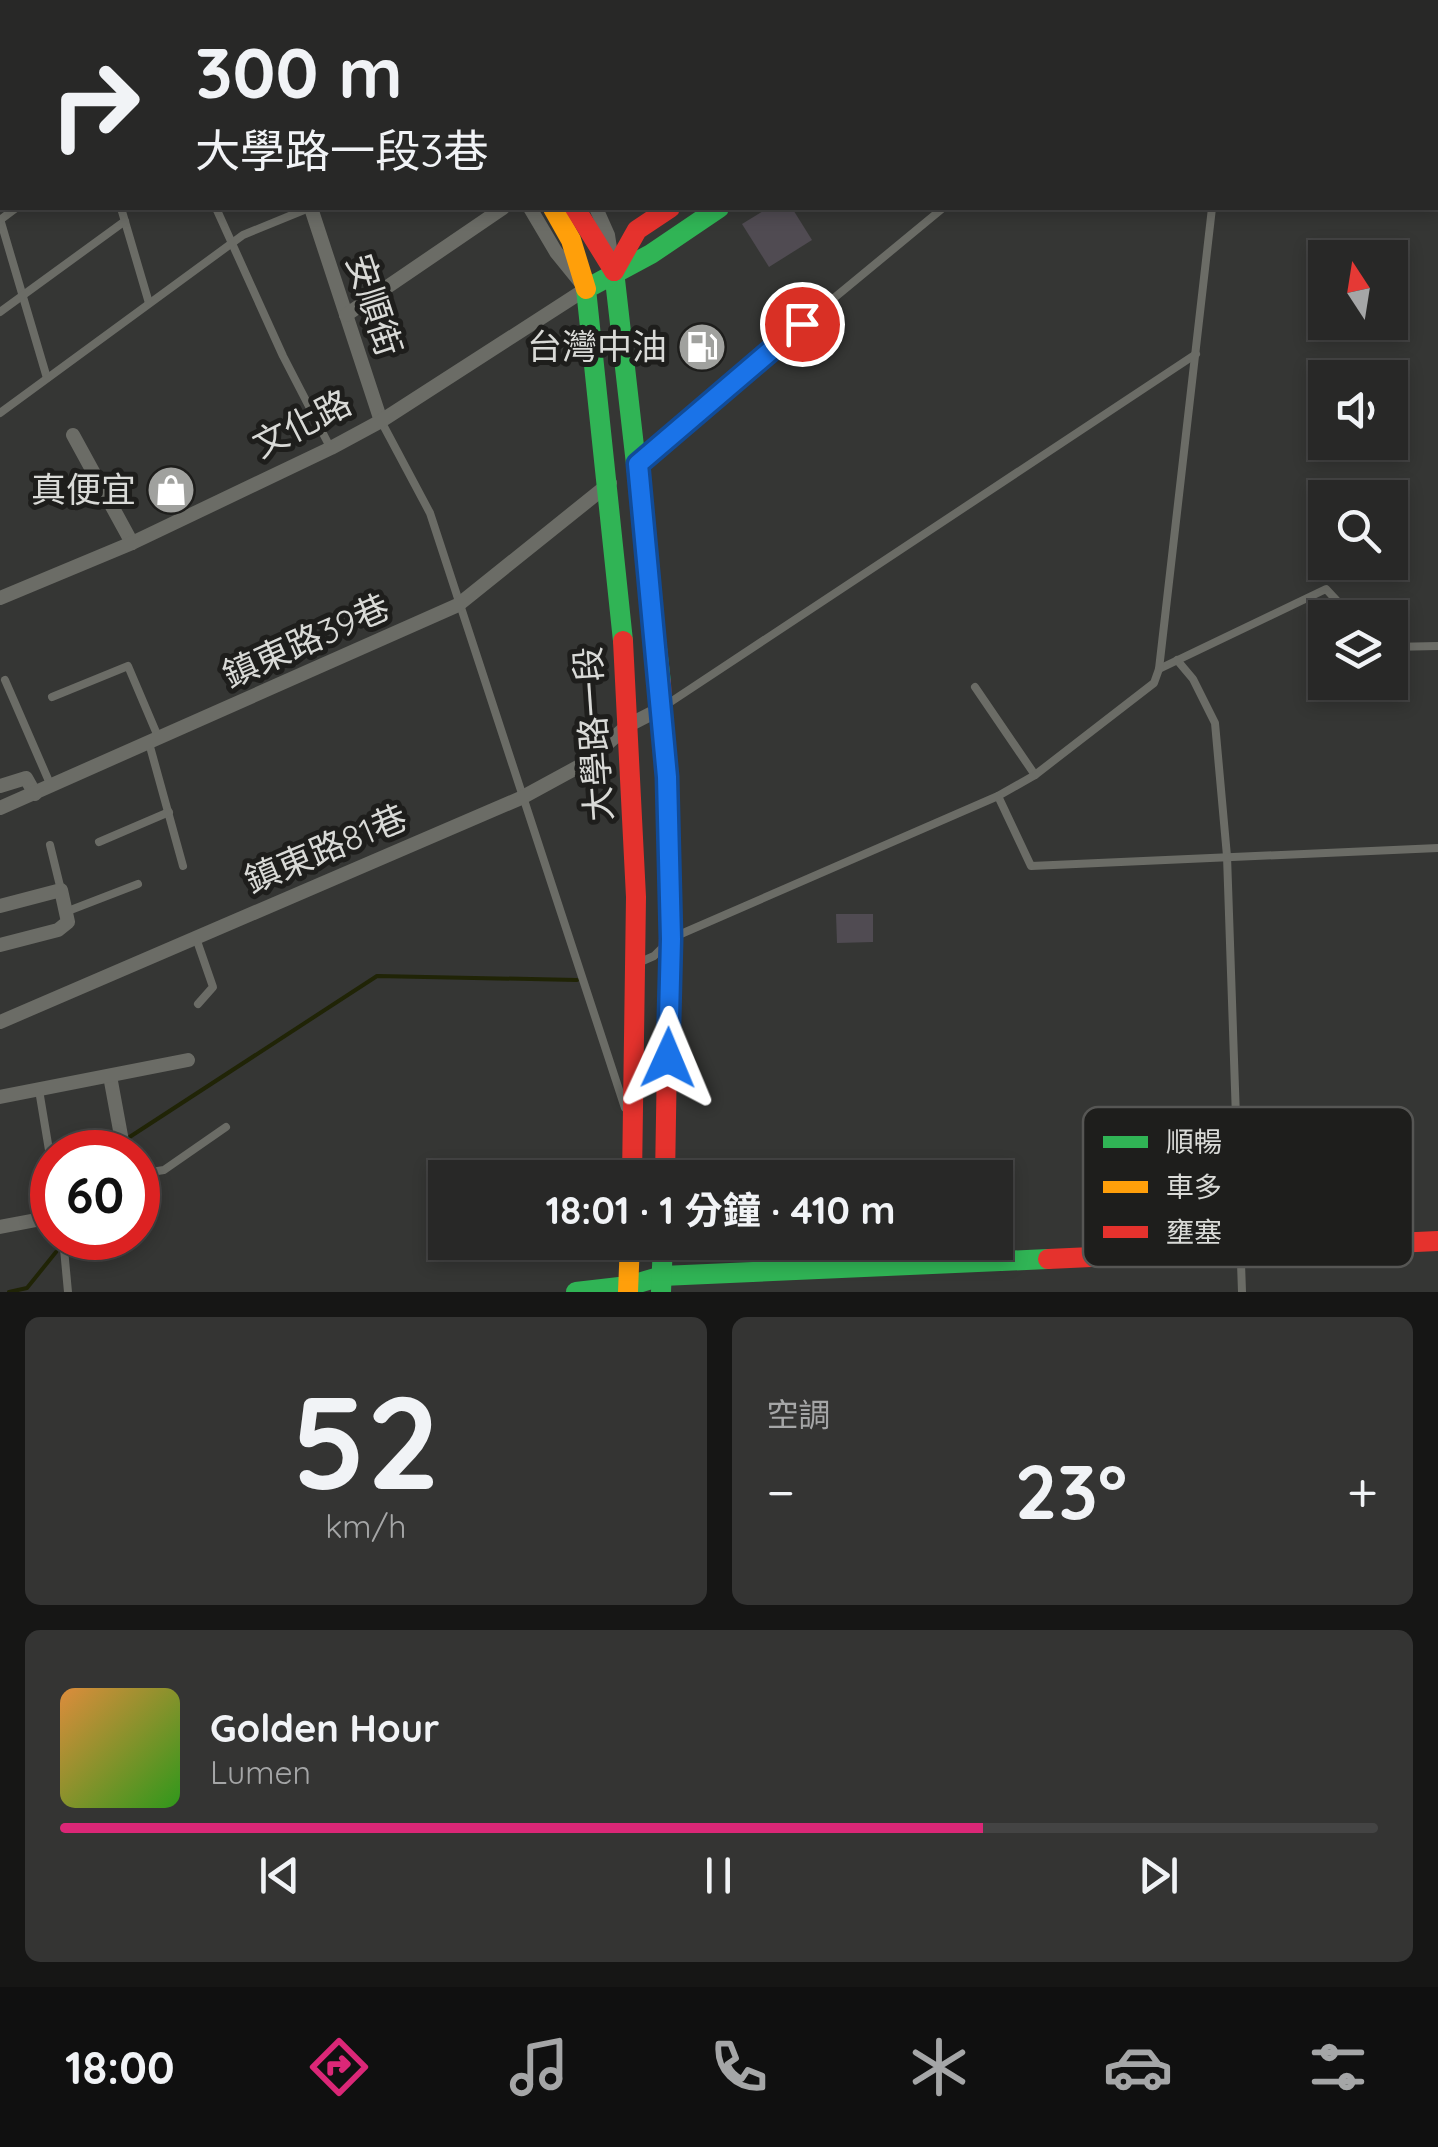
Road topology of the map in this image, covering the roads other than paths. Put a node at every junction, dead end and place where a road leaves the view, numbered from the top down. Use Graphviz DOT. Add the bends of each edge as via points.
graph roads {
  1 [pos="122,210"];
  2 [pos="217,210"];
  3 [pos="305,210"];
  4 [pos="311,210"];
  5 [pos="499,210"];
  6 [pos="531,210"];
  7 [pos="555,210"];
  8 [pos="575,210"];
  9 [pos="597,210"];
  10 [pos="667,210"];
  11 [pos="716,210"];
  12 [pos="941,210"];
  13 [pos="1212,210"];
  14 [pos="0,219"];
  15 [pos="125,222"];
  16 [pos="579,235"];
  17 [pos="232,244"];
  18 [pos="614,272"];
  19 [pos="586,288"];
  20 [pos="23,296"];
  21 [pos="149,304"];
  22 [pos="0,312"];
  23 [pos="346,314"];
  24 [pos="1196,354"];
  25 [pos="48,378"];
  26 [pos="0,413"];
  27 [pos="381,421"];
  28 [pos="73,436"];
  29 [pos="331,448"];
  30 [pos="638,464"];
  31 [pos="610,484"];
  32 [pos="132,543"];
  33 [pos="0,598"];
  34 [pos="1336,600"];
  35 [pos="458,605"];
  36 [pos="1438,646"];
  37 [pos="1408,647"];
  38 [pos="1178,660"];
  39 [pos="1159,669"];
  40 [pos="5,680"];
  41 [pos="976,686"];
  42 [pos="52,697"];
  43 [pos="662,708"];
  44 [pos="627,726"];
  45 [pos="154,741"];
  46 [pos="1035,775"];
  47 [pos="0,786"];
  48 [pos="51,786"];
  49 [pos="35,794"];
  50 [pos="998,796"];
  51 [pos="522,798"];
  52 [pos="0,808"];
  53 [pos="169,812"];
  54 [pos="99,842"];
  55 [pos="50,844"];
  56 [pos="1438,848"];
  57 [pos="1228,856"];
  58 [pos="183,866"];
  59 [pos="138,884"];
  60 [pos="62,890"];
  61 [pos="0,906"];
  62 [pos="68,911"];
  63 [pos="196,938"];
  64 [pos="671,939"];
  65 [pos="0,945"];
  66 [pos="636,964"];
  67 [pos="198,1004"];
  68 [pos="0,1022"];
  69 [pos="188,1060"];
  70 [pos="110,1076"];
  71 [pos="39,1090"];
  72 [pos="0,1097"];
  73 [pos="1236,1107"];
  74 [pos="226,1126"];
  75 [pos="46,1130"];
  76 [pos="120,1130"];
  77 [pos="633,1131"];
  78 [pos="632,1160"];
  79 [pos="665,1160"];
  80 [pos="160,1171"];
  81 [pos="30,1221"];
  82 [pos="0,1227"];
  83 [pos="1438,1241"];
  84 [pos="1413,1242"];
  85 [pos="1083,1259"];
  86 [pos="65,1260"];
  87 [pos="629,1260"];
  88 [pos="1241,1267"];
  89 [pos="662,1284"];
  90 [pos="628,1289"];
  91 [pos="68,1292"];
  92 [pos="576,1292"];
  93 [pos="1242,1292"];
  1 -- 15 [label="lane"];
  2 -- 17 [label="lane"];
  3 -- 17 [label="lane"];
  4 -- 23 [label="street, 安順街"];
  5 -- 23 [label="street"];
  6 -- 19 [label="street"];
  7 -- 16 [label="main road"];
  8 -- 16 [label="main road"];
  9 -- 18 [label="street"];
  10 -- 18 [label="main road" via="637,230"];
  11 -- 18 [label="main road, 文化路"];
  12 -- 30 [label="lane"];
  13 -- 24 [label="lane"];
  14 -- 20 [label="lane"];
  15 -- 20 [label="lane"];
  15 -- 21 [label="lane"];
  16 -- 18 [label="main road"];
  16 -- 19 [label="main road, 大學路一段"];
  17 -- 21 [label="lane"];
  17 -- 29 [label="lane"];
  18 -- 19 [label="main road, 文化路"];
  18 -- 30 [label="main road, 大學路一段"];
  19 -- 27 [label="street, 文化路"];
  19 -- 31 [label="main road, 大學路一段"];
  20 -- 22 [label="lane"];
  20 -- 25 [label="lane"];
  21 -- 25 [label="lane"];
  23 -- 27 [label="street, 安順街"];
  24 -- 39 [label="lane"];
  24 -- 43 [label="lane"];
  25 -- 26 [label="lane"];
  27 -- 29 [label="street, 文化路"];
  27 -- 35 [label="lane" via="430,513"];
  28 -- 32 [label="street"];
  29 -- 32 [label="street, 文化路"];
  30 -- 43 [label="main road, 大學路一段"];
  31 -- 35 [label="street, 鎮東路39巷"];
  31 -- 44 [label="main road, 大學路一段"];
  32 -- 33 [label="street, 文化路"];
  34 -- 38 [label="lane" via="1326,589"];
  35 -- 45 [label="street, 鎮東路39巷"];
  35 -- 51 [label="lane"];
  36 -- 37 [label="lane"];
  38 -- 39 [label="lane"];
  38 -- 57 [label="lane" via="1215,722"];
  39 -- 46 [label="lane" via="1154,683"];
  40 -- 48 [label="lane"];
  41 -- 46 [label="lane"];
  42 -- 45 [label="lane" via="128,666"];
  43 -- 44 [label="street, 鎮東路81巷"];
  43 -- 64 [label="main road, 大學路一段"];
  44 -- 51 [label="street, 鎮東路81巷" via="587,762"];
  44 -- 66 [label="main road, 大學路一段"];
  45 -- 48 [label="street, 鎮東路39巷"];
  45 -- 53 [label="lane"];
  46 -- 50 [label="lane"];
  47 -- 49 [label="street" via="26,778"];
  48 -- 49 [label="street, 鎮東路39巷"];
  49 -- 52 [label="street, 鎮東路39巷"];
  50 -- 57 [label="lane" via="1031,866"];
  50 -- 64 [label="lane"];
  51 -- 63 [label="street, 鎮東路81巷"];
  51 -- 77 [label="lane"];
  53 -- 54 [label="lane"];
  53 -- 58 [label="lane"];
  55 -- 60 [label="lane"];
  56 -- 57 [label="lane"];
  57 -- 73 [label="lane"];
  59 -- 62 [label="lane"];
  60 -- 61 [label="street"];
  60 -- 62 [label="street"];
  62 -- 65 [label="street" via="68,922 58,930"];
  63 -- 67 [label="lane" via="213,987"];
  63 -- 68 [label="street, 鎮東路81巷"];
  64 -- 66 [label="lane"];
  64 -- 79 [label="main road, 大學路一段"];
  66 -- 77 [label="main road, 大學路一段"];
  69 -- 70 [label="street"];
  70 -- 71 [label="street"];
  70 -- 76 [label="street"];
  71 -- 72 [label="street"];
  71 -- 75 [label="lane"];
  74 -- 80 [label="lane"];
  77 -- 78 [label="main road, 大學路一段"];
  81 -- 82 [label="street"];
  83 -- 84 [label="main road"];
  85 -- 89 [label="main road"];
  86 -- 91 [label="lane"];
  87 -- 90 [label="main road"];
  88 -- 93 [label="lane"];
  89 -- 90 [label="main road"];
  90 -- 92 [label="main road"];
}
